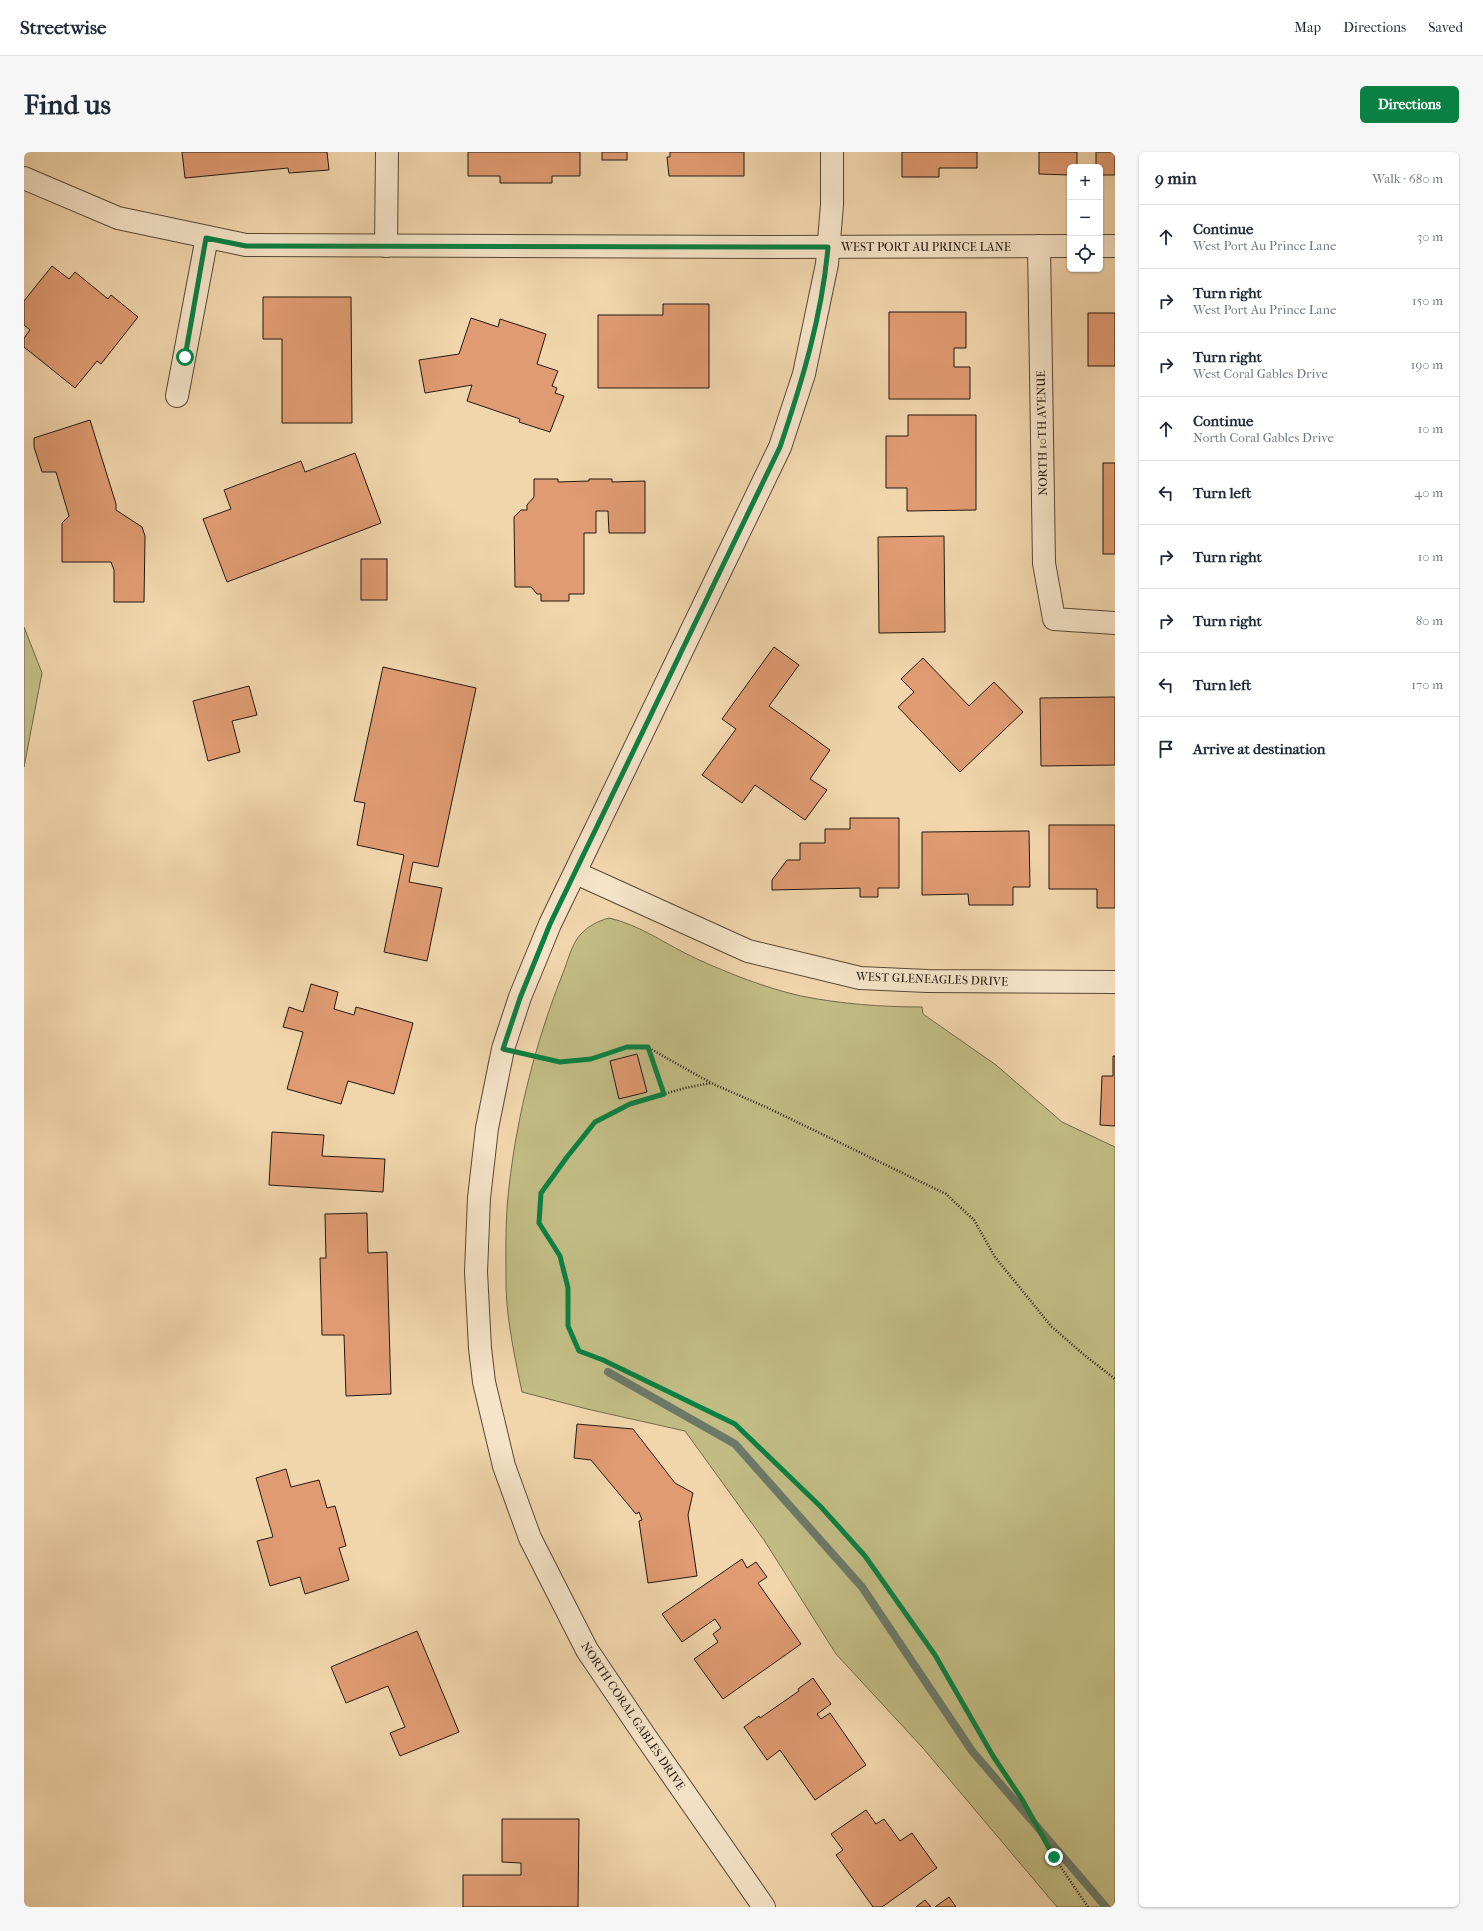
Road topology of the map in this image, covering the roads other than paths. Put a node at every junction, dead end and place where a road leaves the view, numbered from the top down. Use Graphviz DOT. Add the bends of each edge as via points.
graph roads {
  1 [pos="387,152"];
  2 [pos="832,152"];
  3 [pos="24,178"];
  4 [pos="206,238"];
  5 [pos="386,246"];
  6 [pos="1039,246"];
  7 [pos="1067,246"];
  8 [pos="1103,246"];
  9 [pos="1115,246"];
  10 [pos="828,247"];
  11 [pos="177,396"];
  12 [pos="1115,623"];
  13 [pos="576,873"];
  14 [pos="1115,982"];
  15 [pos="764,1907"];
  1 -- 5 [label="street"];
  2 -- 10 [label="street, NORTH CORAL GABLES DRIVE" via="832,205"];
  3 -- 4 [label="street, WEST PORT AU PRINCE LANE" via="118,218"];
  4 -- 5 [label="street, WEST PORT AU PRINCE LANE" via="246,246"];
  4 -- 11 [label="street"];
  5 -- 10 [label="street, WEST PORT AU PRINCE LANE"];
  6 -- 7 [label="street, WEST PORT AU PRINCE LANE"];
  6 -- 10 [label="street, WEST PORT AU PRINCE LANE"];
  6 -- 12 [label="street, NORTH 10TH AVENUE" via="1044,563 1054,619"];
  8 -- 9 [label="street"];
  10 -- 13 [label="street, NORTH CORAL GABLES DRIVE" via="821,300 804,374 780,447"];
  13 -- 14 [label="street, WEST GLENEAGLES DRIVE" via="748,951 860,978"];
  13 -- 15 [label="street, NORTH CORAL GABLES DRIVE" via="550,924 520,998 503,1049 487,1128 479,1198 476,1272 484,1382 504,1466 530,1538 587,1650"];
}
